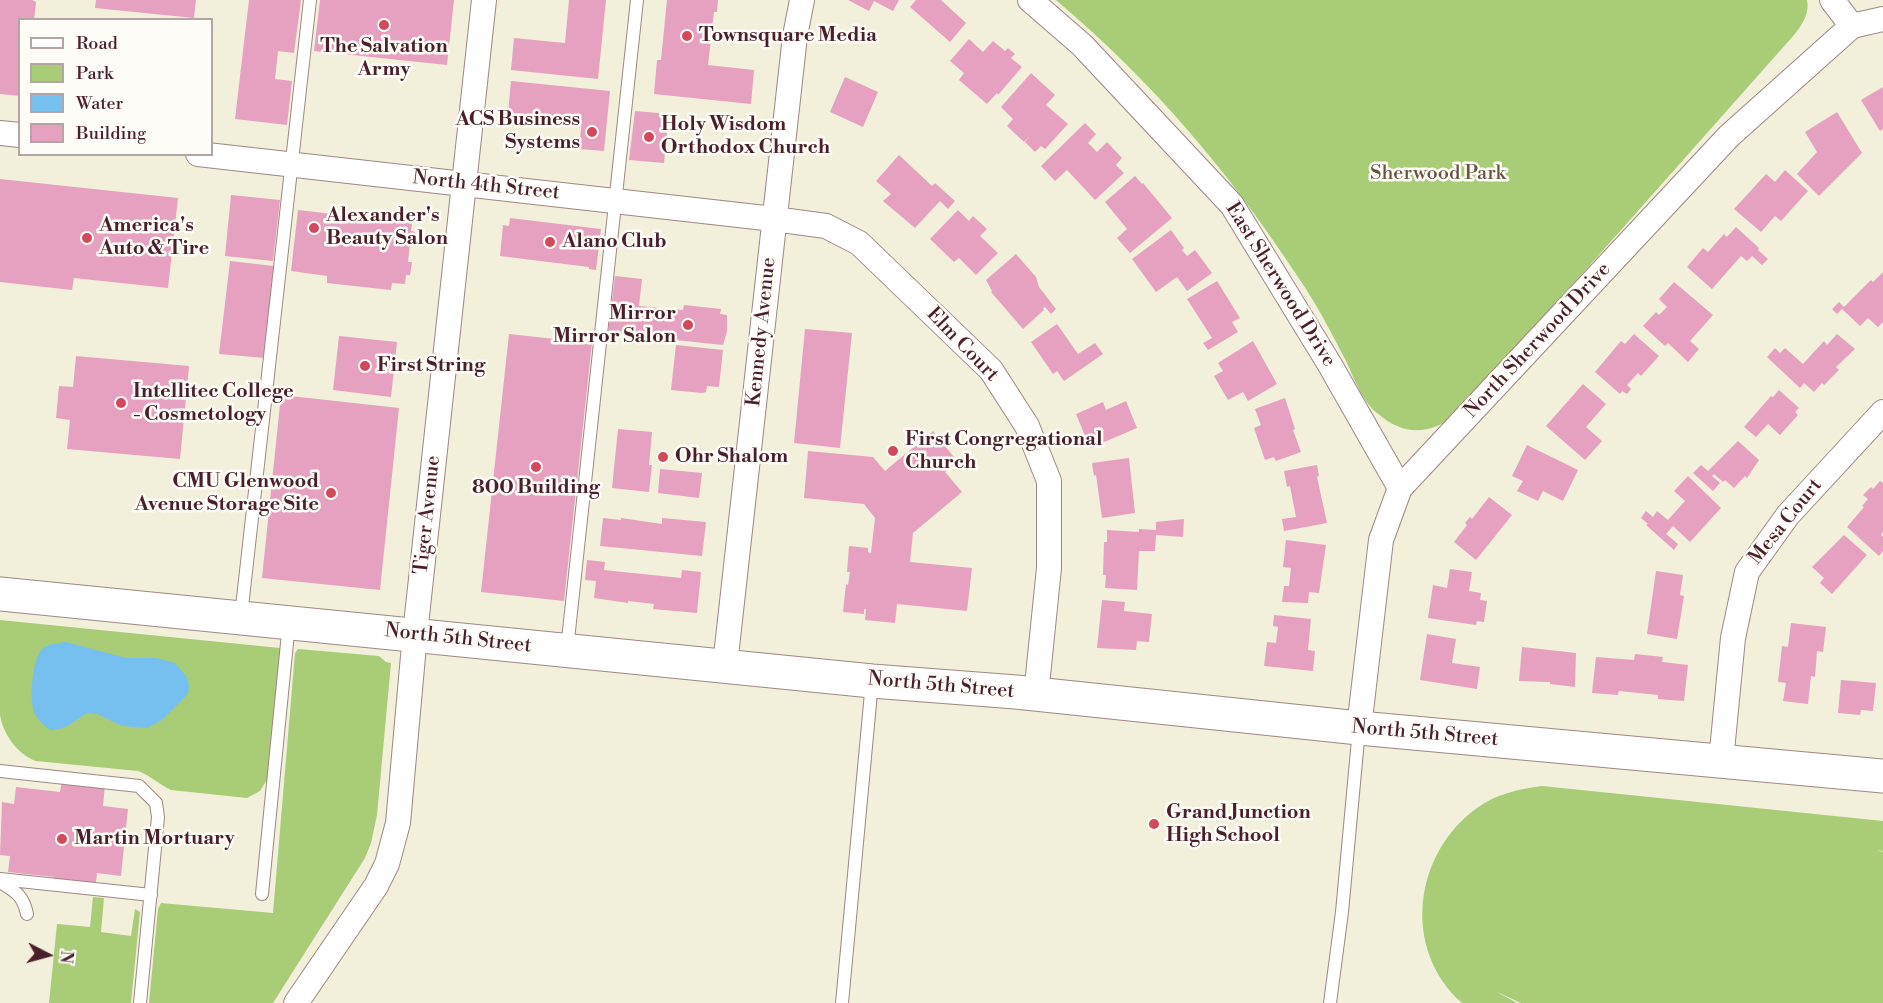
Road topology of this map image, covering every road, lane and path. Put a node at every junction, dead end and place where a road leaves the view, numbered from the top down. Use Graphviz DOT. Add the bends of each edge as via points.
graph roads {
  1 [pos="310,0"];
  2 [pos="484,0"];
  3 [pos="637,0"];
  4 [pos="802,0"];
  5 [pos="1030,0"];
  6 [pos="1832,0"];
  7 [pos="1883,20"];
  8 [pos="1852,26"];
  9 [pos="0,133"];
  10 [pos="18,135"];
  11 [pos="213,156"];
  12 [pos="292,165"];
  13 [pos="465,183"];
  14 [pos="615,201"];
  15 [pos="774,219"];
  16 [pos="1883,412"];
  17 [pos="1400,488"];
  18 [pos="0,594"];
  19 [pos="240,617"];
  20 [pos="289,622"];
  21 [pos="415,634"];
  22 [pos="567,649"];
  23 [pos="725,665"];
  24 [pos="872,681"];
  25 [pos="1036,695"];
  26 [pos="1359,728"];
  27 [pos="1721,761"];
  28 [pos="0,771"];
  29 [pos="1883,776"];
  30 [pos="0,881"];
  31 [pos="262,894"];
  32 [pos="151,895"];
  33 [pos="27,914"];
  34 [pos="140,1003"];
  35 [pos="296,1003"];
  36 [pos="842,1003"];
  37 [pos="1330,1003"];
  1 -- 12 [label="lane"];
  2 -- 13 [label="street, Tiger Avenue"];
  3 -- 14 [label="lane"];
  4 -- 15 [label="street, Kennedy Avenue"];
  5 -- 17 [label="street, East Sherwood Drive" via="1082,45 1232,205"];
  6 -- 8 [label="street"];
  7 -- 8 [label="street"];
  8 -- 17 [label="street, North Sherwood Drive" via="1729,136"];
  9 -- 10 [label="street"];
  11 -- 12 [label="street, North 4th Street"];
  12 -- 13 [label="street, North 4th Street"];
  12 -- 19 [label="lane"];
  13 -- 14 [label="street, North 4th Street"];
  13 -- 21 [label="street, Tiger Avenue"];
  14 -- 15 [label="street, North 4th Street"];
  14 -- 22 [label="lane"];
  15 -- 23 [label="street, Kennedy Avenue"];
  15 -- 25 [label="street, Elm Court" via="826,226 859,243 991,370 1027,426 1049,482 1049,568"];
  16 -- 27 [label="street, Mesa Court" via="1788,515 1747,572 1733,638"];
  17 -- 26 [label="street, North Sherwood Drive" via="1381,540"];
  18 -- 19 [label="street, North 5th Street"];
  19 -- 20 [label="street, North 5th Street"];
  20 -- 21 [label="street, North 5th Street"];
  20 -- 31 [label="lane"];
  21 -- 22 [label="street, North 5th Street"];
  21 -- 35 [label="street, Tiger Avenue" via="398,823 390,854 376,886"];
  22 -- 23 [label="street, North 5th Street"];
  23 -- 24 [label="street, North 5th Street"];
  24 -- 25 [label="street, North 5th Street"];
  24 -- 36 [label="lane"];
  25 -- 26 [label="street, North 5th Street"];
  26 -- 27 [label="street, North 5th Street"];
  26 -- 37 [label="lane"];
  27 -- 29 [label="street, North 5th Street"];
  28 -- 32 [label="lane" via="126,783 149,794 156,803 158,817"];
  30 -- 32 [label="lane"];
  30 -- 33 [label="lane" via="24,900"];
  32 -- 34 [label="lane"];
}
